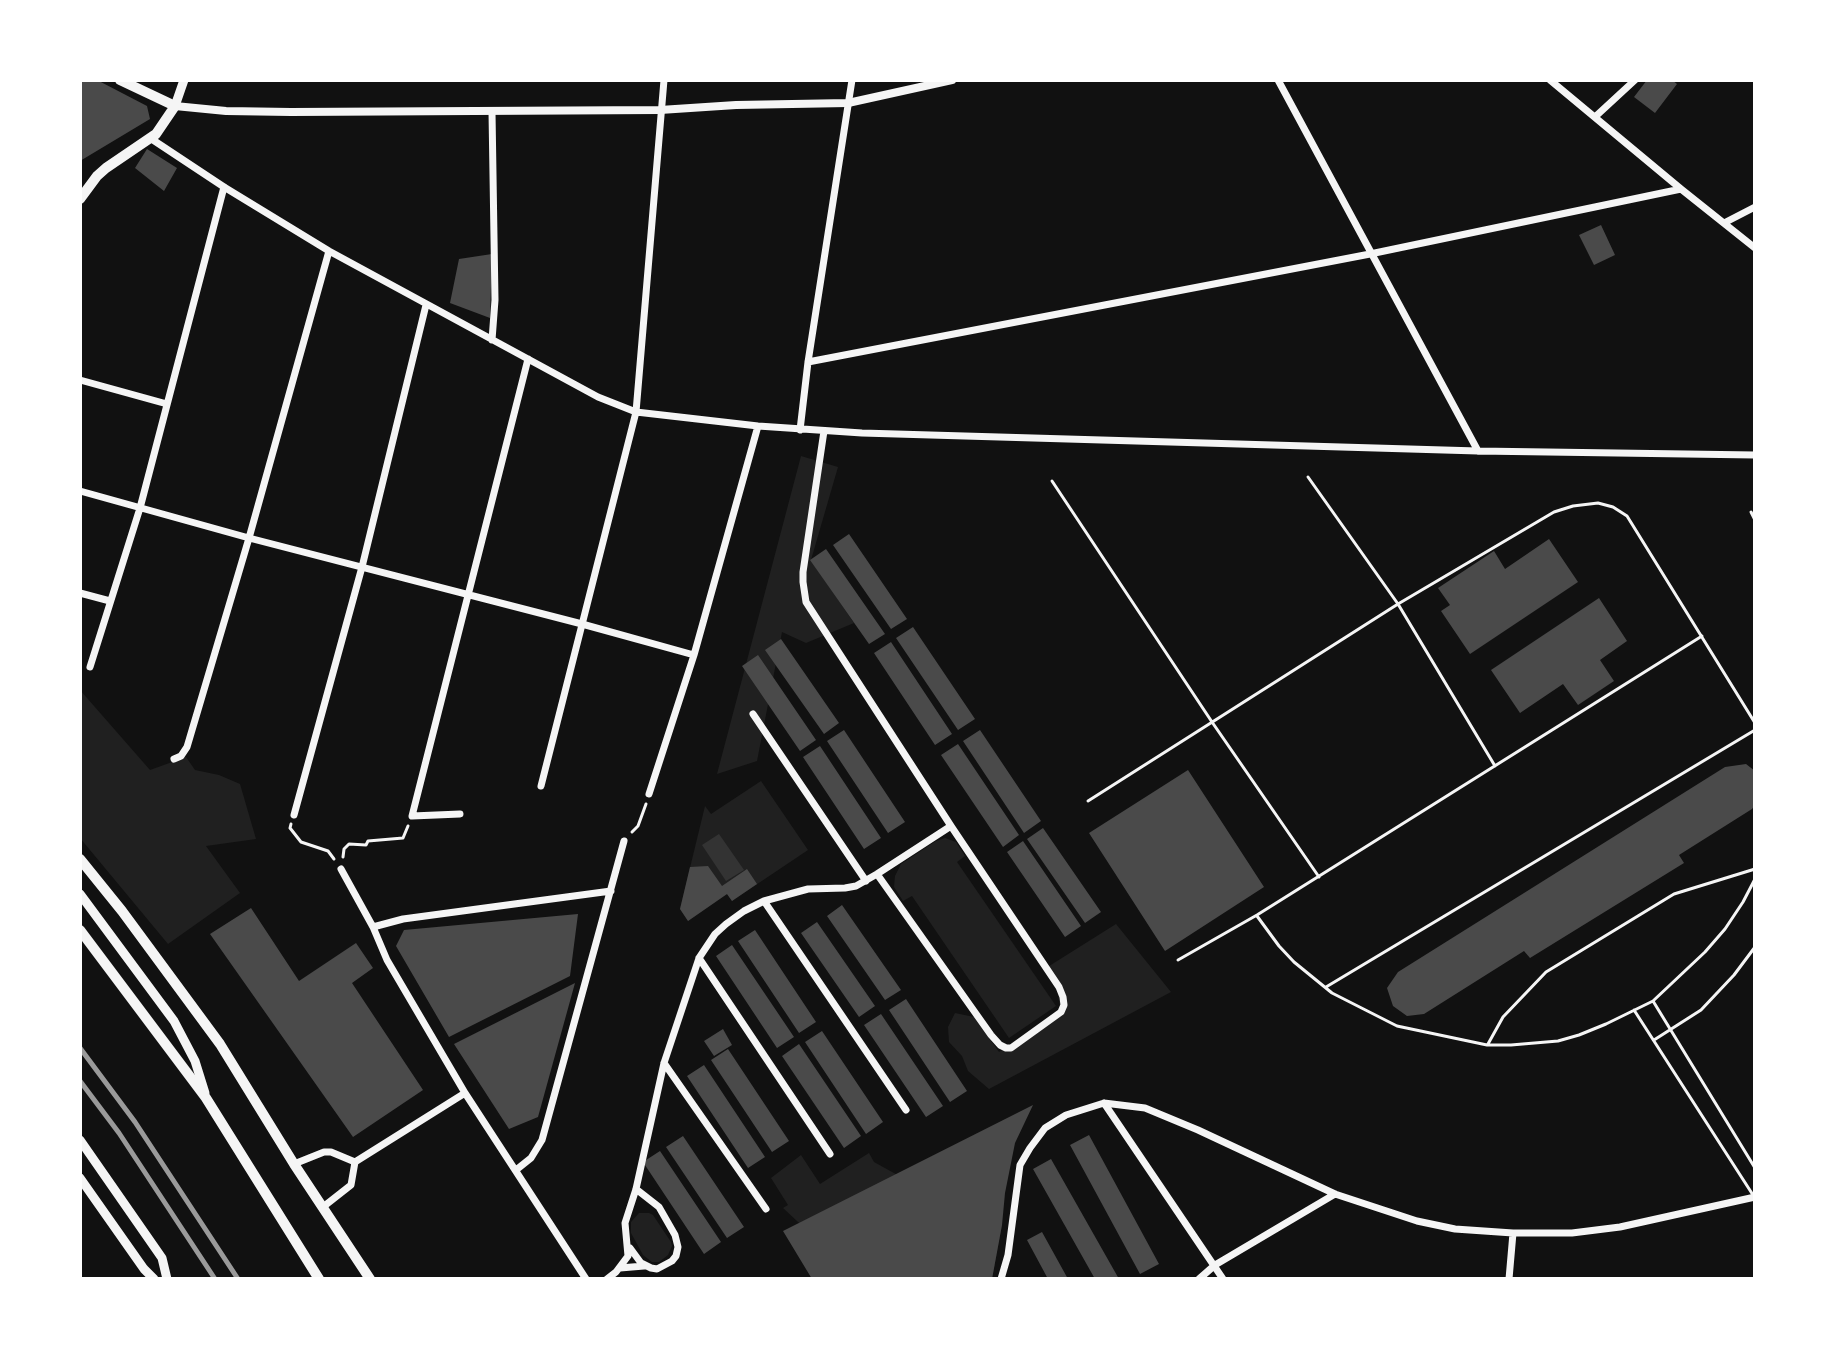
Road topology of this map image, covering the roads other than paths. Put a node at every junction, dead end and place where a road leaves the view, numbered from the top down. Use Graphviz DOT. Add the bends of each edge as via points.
graph roads {
  1 [pos="120,80"];
  2 [pos="184,80"];
  3 [pos="664,80"];
  4 [pos="852,80"];
  5 [pos="952,80"];
  6 [pos="1278,80"];
  7 [pos="1550,80"];
  8 [pos="1635,80"];
  9 [pos="848,103"];
  10 [pos="175,106"];
  11 [pos="660,110"];
  12 [pos="492,112"];
  13 [pos="1596,116"];
  14 [pos="150,138"];
  15 [pos="224,187"];
  16 [pos="1681,189"];
  17 [pos="82,195"];
  18 [pos="1755,207"];
  19 [pos="1724,223"];
  20 [pos="1755,248"];
  21 [pos="329,251"];
  22 [pos="1370,254"];
  23 [pos="426,305"];
  24 [pos="492,340"];
  25 [pos="528,359"];
  26 [pos="808,362"];
  27 [pos="80,380"];
  28 [pos="167,404"];
  29 [pos="636,412"];
  30 [pos="758,426"];
  31 [pos="800,430"];
  32 [pos="824,431"];
  33 [pos="1478,451"];
  34 [pos="1755,455"];
  35 [pos="1308,477"];
  36 [pos="1052,481"];
  37 [pos="80,491"];
  38 [pos="140,508"];
  39 [pos="1751,512"];
  40 [pos="1755,520"];
  41 [pos="249,538"];
  42 [pos="362,567"];
  43 [pos="80,593"];
  44 [pos="468,594"];
  45 [pos="110,601"];
  46 [pos="1398,604"];
  47 [pos="582,624"];
  48 [pos="1702,636"];
  49 [pos="694,655"];
  50 [pos="90,667"];
  51 [pos="753,714"];
  52 [pos="1212,722"];
  53 [pos="1755,723"];
  54 [pos="1755,730"];
  55 [pos="174,759"];
  56 [pos="1495,766"];
  57 [pos="541,786"];
  58 [pos="649,794"];
  59 [pos="1088,801"];
  60 [pos="460,814"];
  61 [pos="294,815"];
  62 [pos="951,826"];
  63 [pos="624,841"];
  64 [pos="80,859"];
  65 [pos="341,869"];
  66 [pos="1755,869"];
  67 [pos="877,874"];
  68 [pos="1319,877"];
  69 [pos="1755,879"];
  70 [pos="866,881"];
  71 [pos="611,891"];
  72 [pos="80,894"];
  73 [pos="764,901"];
  74 [pos="1257,915"];
  75 [pos="373,927"];
  76 [pos="80,930"];
  77 [pos="1755,947"];
  78 [pos="699,958"];
  79 [pos="1178,960"];
  80 [pos="1326,987"];
  81 [pos="1653,1001"];
  82 [pos="1634,1010"];
  83 [pos="1672,1031"];
  84 [pos="1654,1040"];
  85 [pos="1487,1045"];
  86 [pos="664,1063"];
  87 [pos="465,1093"];
  88 [pos="206,1098"];
  89 [pos="1104,1103"];
  90 [pos="906,1110"];
  91 [pos="80,1140"];
  92 [pos="830,1154"];
  93 [pos="355,1162"];
  94 [pos="294,1164"];
  95 [pos="1755,1168"];
  96 [pos="516,1170"];
  97 [pos="80,1178"];
  98 [pos="636,1189"];
  99 [pos="1335,1194"];
  100 [pos="1754,1197"];
  101 [pos="323,1207"];
  102 [pos="766,1209"];
  103 [pos="1513,1233"];
  104 [pos="629,1247"];
  105 [pos="1215,1265"];
  106 [pos="644,1266"];
  107 [pos="620,1268"];
  108 [pos="154,1279"];
  109 [pos="167,1279"];
  110 [pos="319,1279"];
  111 [pos="370,1279"];
  112 [pos="586,1279"];
  113 [pos="607,1279"];
  114 [pos="1001,1279"];
  115 [pos="1199,1279"];
  116 [pos="1223,1279"];
  117 [pos="1509,1279"];
  1 -- 10 [label="main road"];
  2 -- 10 [label="main road"];
  3 -- 11 [label="street"];
  4 -- 9 [label="street"];
  5 -- 9 [label="street"];
  6 -- 22 [label="street"];
  7 -- 13 [label="street"];
  8 -- 13 [label="street"];
  9 -- 11 [label="street"];
  9 -- 26 [label="street"];
  10 -- 12 [label="street" via="278,112"];
  10 -- 14 [label="main road"];
  11 -- 12 [label="street"];
  11 -- 29 [label="street"];
  12 -- 24 [label="street"];
  13 -- 16 [label="street"];
  14 -- 15 [label="street"];
  14 -- 17 [label="main road" via="106,168"];
  15 -- 21 [label="street"];
  15 -- 28 [label="street"];
  16 -- 19 [label="street"];
  16 -- 22 [label="street"];
  18 -- 19 [label="street"];
  19 -- 20 [label="street"];
  21 -- 23 [label="street"];
  21 -- 41 [label="street"];
  22 -- 26 [label="street"];
  22 -- 33 [label="street"];
  23 -- 24 [label="street"];
  23 -- 42 [label="street"];
  24 -- 25 [label="street"];
  25 -- 29 [label="street"];
  25 -- 44 [label="street"];
  26 -- 31 [label="street"];
  27 -- 28 [label="street"];
  28 -- 38 [label="street"];
  29 -- 30 [label="street"];
  29 -- 47 [label="street"];
  30 -- 31 [label="street"];
  30 -- 49 [label="street"];
  31 -- 32 [label="street"];
  32 -- 33 [label="street"];
  32 -- 62 [label="street" via="803,572 806,602"];
  33 -- 34 [label="street"];
  35 -- 46 [label="lane"];
  36 -- 52 [label="lane"];
  37 -- 38 [label="street"];
  38 -- 41 [label="street"];
  38 -- 45 [label="street"];
  39 -- 40 [label="lane"];
  41 -- 42 [label="street"];
  41 -- 55 [label="street" via="187,747"];
  42 -- 44 [label="street"];
  42 -- 61 [label="street"];
  43 -- 45 [label="street"];
  44 -- 47 [label="street"];
  44 -- 60 [label="street" via="412,816"];
  45 -- 50 [label="street"];
  46 -- 48 [label="lane" via="1554,512 1598,503 1627,516"];
  46 -- 52 [label="lane"];
  46 -- 56 [label="lane"];
  47 -- 49 [label="street"];
  47 -- 57 [label="street"];
  48 -- 53 [label="lane"];
  48 -- 56 [label="lane"];
  49 -- 58 [label="street"];
  51 -- 70 [label="street"];
  52 -- 59 [label="lane"];
  52 -- 68 [label="lane"];
  54 -- 80 [label="lane"];
  56 -- 68 [label="lane"];
  62 -- 67 [label="street"];
  62 -- 67 [label="street" via="1063,997 1061,1012 1011,1048 991,1035"];
  63 -- 71 [label="street"];
  64 -- 94 [label="main road" via="220,1044"];
  65 -- 75 [label="street"];
  66 -- 85 [label="lane" via="1674,894 1546,972 1503,1017"];
  67 -- 70 [label="street"];
  68 -- 74 [label="lane"];
  69 -- 81 [label="lane" via="1725,929"];
  70 -- 73 [label="street"];
  71 -- 75 [label="street"];
  71 -- 96 [label="street" via="542,1140"];
  72 -- 88 [label="main road" via="174,1021 195,1061"];
  73 -- 78 [label="street" via="726,924"];
  73 -- 90 [label="street"];
  74 -- 79 [label="lane"];
  74 -- 80 [label="lane" via="1294,962"];
  75 -- 87 [label="street"];
  76 -- 88 [label="main road"];
  77 -- 83 [label="lane" via="1701,1010"];
  78 -- 86 [label="street"];
  78 -- 92 [label="street"];
  80 -- 85 [label="lane" via="1397,1026"];
  81 -- 82 [label="lane"];
  81 -- 83 [label="lane"];
  82 -- 84 [label="lane"];
  82 -- 85 [label="lane" via="1558,1041"];
  83 -- 84 [label="lane"];
  83 -- 95 [label="lane"];
  84 -- 100 [label="lane"];
  86 -- 98 [label="street"];
  86 -- 102 [label="street"];
  87 -- 93 [label="street"];
  87 -- 96 [label="street"];
  88 -- 110 [label="main road"];
  89 -- 99 [label="street" via="1145,1108"];
  89 -- 105 [label="street"];
  89 -- 114 [label="street" via="1045,1128 1020,1165"];
  91 -- 109 [label="main road" via="162,1258"];
  93 -- 94 [label="street" via="324,1152"];
  93 -- 101 [label="street" via="351,1185"];
  94 -- 101 [label="main road"];
  96 -- 112 [label="street"];
  97 -- 108 [label="main road"];
  98 -- 104 [label="street" via="625,1223"];
  98 -- 106 [label="street" via="659,1207 678,1244 676,1256 665,1266"];
  99 -- 103 [label="street" via="1417,1221"];
  99 -- 105 [label="street"];
  100 -- 103 [label="street" via="1620,1227"];
  101 -- 111 [label="main road"];
  103 -- 117 [label="street"];
  104 -- 106 [label="street"];
  104 -- 107 [label="street"];
  105 -- 115 [label="street"];
  105 -- 116 [label="street"];
  106 -- 107 [label="street"];
  107 -- 113 [label="street"];
}
